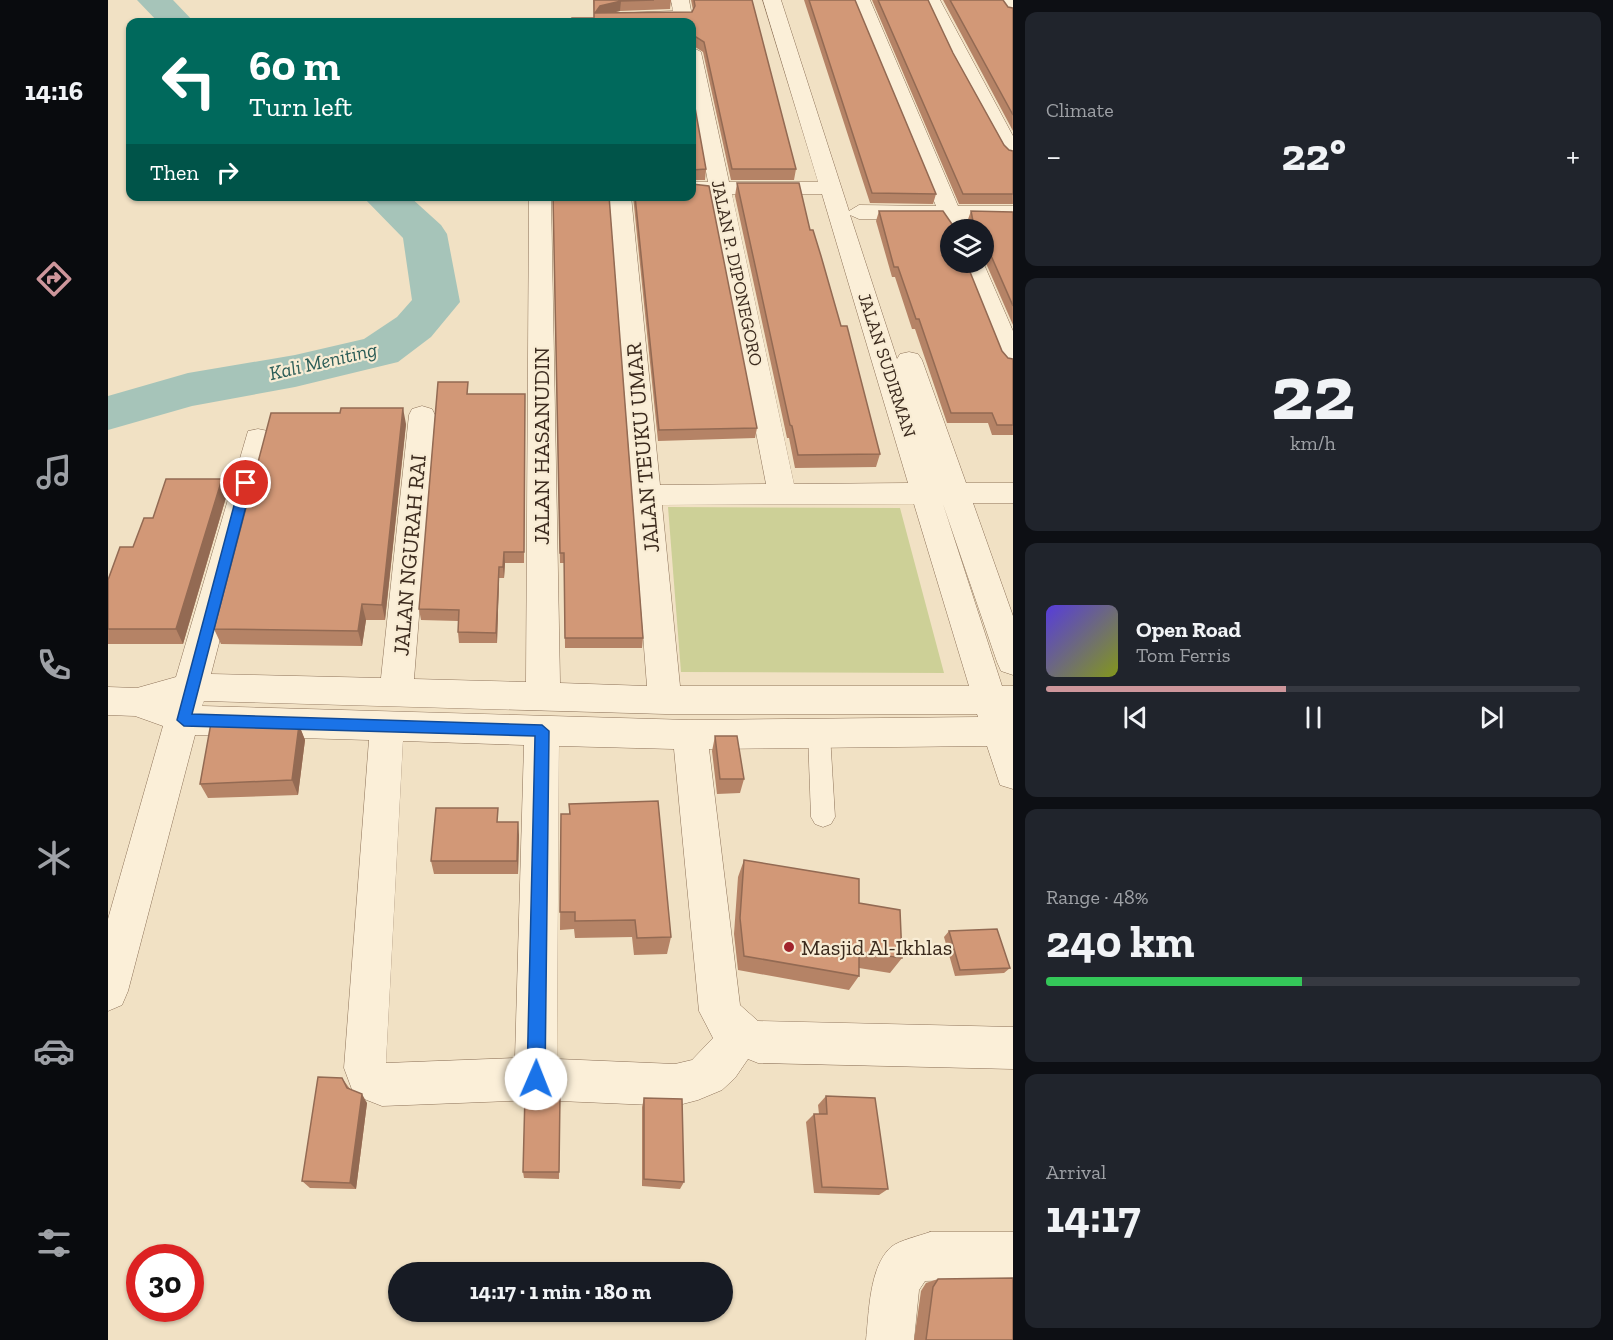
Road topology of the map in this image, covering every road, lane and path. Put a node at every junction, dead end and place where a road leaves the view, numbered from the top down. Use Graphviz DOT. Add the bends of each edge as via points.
graph roads {
  1 [pos="772,0"];
  2 [pos="788,0"];
  3 [pos="861,0"];
  4 [pos="931,0"];
  5 [pos="1006,0"];
  6 [pos="1013,11"];
  7 [pos="683,13"];
  8 [pos="621,18"];
  9 [pos="696,71"];
  10 [pos="1013,154"];
  11 [pos="696,188"];
  12 [pos="720,188"];
  13 [pos="831,188"];
  14 [pos="540,201"];
  15 [pos="620,201"];
  16 [pos="859,212"];
  17 [pos="1013,213"];
  18 [pos="952,219"];
  19 [pos="973,219"];
  20 [pos="940,221"];
  21 [pos="976,273"];
  22 [pos="1013,360"];
  23 [pos="422,415"];
  24 [pos="258,438"];
  25 [pos="940,493"];
  26 [pos="1013,493"];
  27 [pos="782,494"];
  28 [pos="646,495"];
  29 [pos="1013,662"];
  30 [pos="665,700"];
  31 [pos="122,702"];
  32 [pos="188,704"];
  33 [pos="391,710"];
  34 [pos="542,713"];
  35 [pos="1005,716"];
  36 [pos="819,734"];
  37 [pos="690,735"];
  38 [pos="1013,774"];
  39 [pos="823,817"];
  40 [pos="108,991"];
  41 [pos="739,1036"];
  42 [pos="1013,1048"];
  43 [pos="536,1079"];
  44 [pos="1013,1255"];
  45 [pos="890,1340"];
  1 -- 13 [label="street, JALAN SUDIRMAN"];
  2 -- 16 [label="street"];
  3 -- 18 [label="street"];
  4 -- 10 [label="street"];
  5 -- 6 [label="street"];
  7 -- 8 [label="street"];
  9 -- 12 [label="street, JALAN P. DIPONEGORO"];
  11 -- 12 [label="street"];
  12 -- 13 [label="street"];
  12 -- 27 [label="street, JALAN P. DIPONEGORO"];
  13 -- 25 [label="street, JALAN SUDIRMAN"];
  14 -- 34 [label="street, JALAN HASANUDIN"];
  15 -- 28 [label="street, JALAN TEUKU UMAR"];
  16 -- 20 [label="street"];
  16 -- 25 [label="street"];
  17 -- 19 [label="street"];
  21 -- 22 [label="street"];
  23 -- 33 [label="street, JALAN NGURAH RAI"];
  24 -- 32 [label="street"];
  25 -- 26 [label="street"];
  25 -- 27 [label="street"];
  25 -- 29 [label="street"];
  25 -- 35 [label="street, JALAN SUDIRMAN"];
  27 -- 28 [label="street"];
  28 -- 30 [label="street, JALAN TEUKU UMAR"];
  30 -- 34 [label="street"];
  30 -- 35 [label="street"];
  31 -- 32 [label="street"];
  32 -- 33 [label="street"];
  32 -- 40 [label="street"];
  33 -- 34 [label="street"];
  33 -- 43 [label="street, JALAN NGURAH RAI" via="364,1068 369,1080 382,1085"];
  34 -- 37 [label="street"];
  34 -- 43 [label="street, JALAN HASANUDIN"];
  35 -- 36 [label="street"];
  35 -- 38 [label="street, JALAN SUDIRMAN"];
  36 -- 37 [label="street"];
  36 -- 39 [label="lane"];
  37 -- 41 [label="street" via="720,1011"];
  41 -- 42 [label="street" via="758,1042"];
  41 -- 43 [label="street, JALAN NGURAH RAI" via="717,1069 698,1081 675,1085"];
  44 -- 45 [label="street" via="930,1255 908,1264 896,1284"];
}
